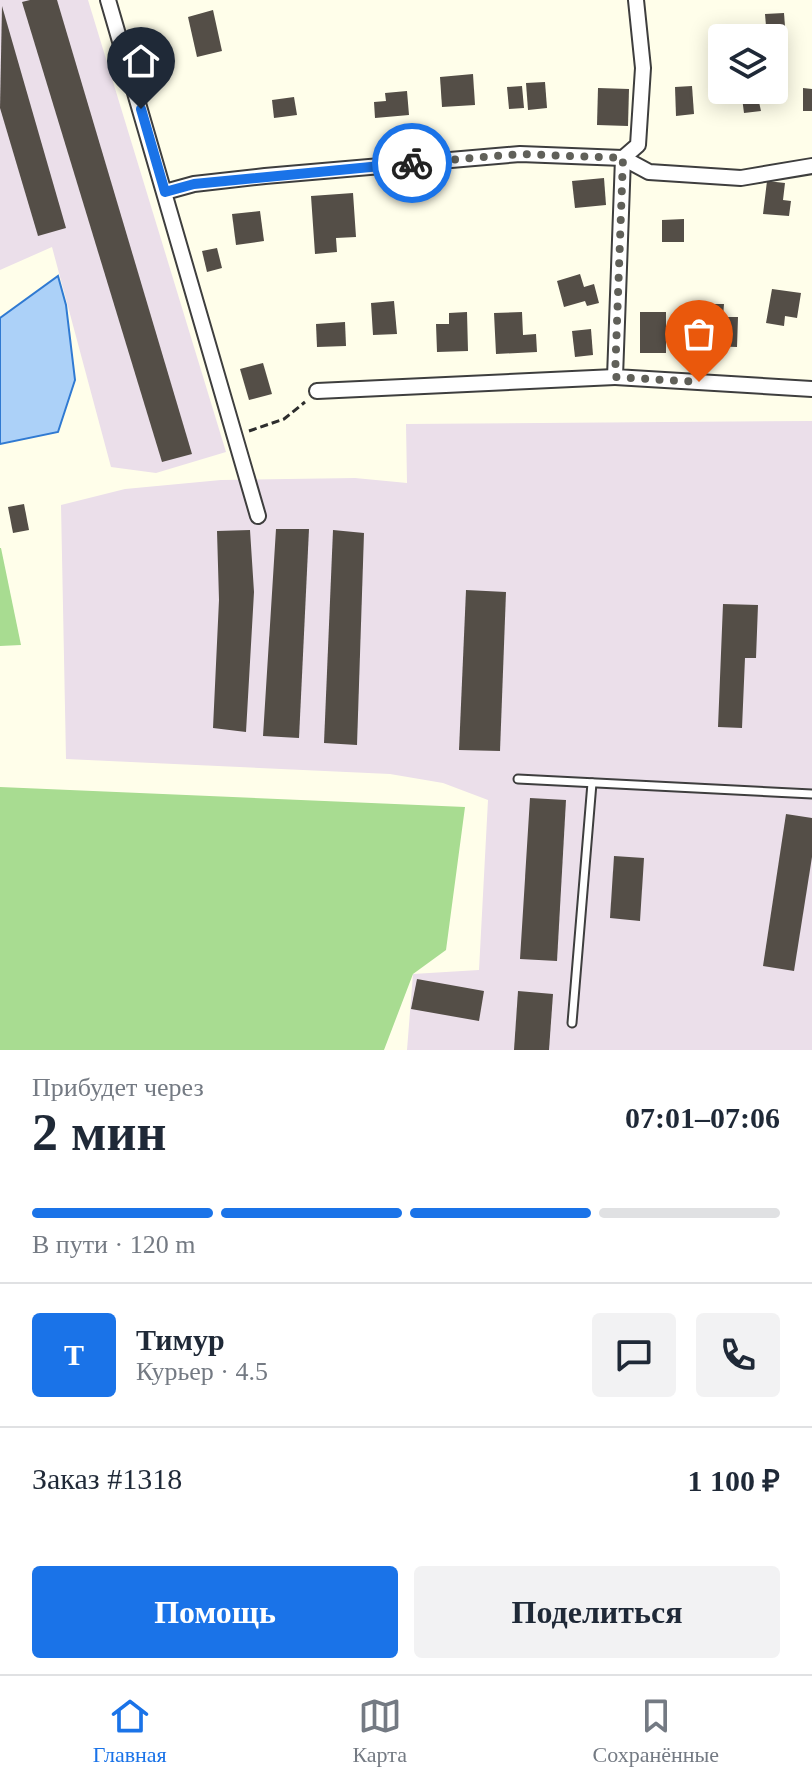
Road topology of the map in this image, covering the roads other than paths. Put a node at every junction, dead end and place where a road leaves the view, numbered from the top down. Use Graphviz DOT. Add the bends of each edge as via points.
graph roads {
  1 [pos="108,0"];
  2 [pos="636,0"];
  3 [pos="623,158"];
  4 [pos="812,166"];
  5 [pos="165,192"];
  6 [pos="615,377"];
  7 [pos="812,389"];
  8 [pos="317,391"];
  9 [pos="258,516"];
  10 [pos="518,779"];
  11 [pos="592,783"];
  12 [pos="812,794"];
  13 [pos="572,1023"];
  1 -- 5 [label="street"];
  2 -- 3 [label="street" via="643,68 638,145"];
  3 -- 4 [label="street" via="649,172 741,178"];
  3 -- 5 [label="street" via="520,154 250,177"];
  3 -- 6 [label="street"];
  5 -- 9 [label="street"];
  6 -- 7 [label="street"];
  6 -- 8 [label="street"];
  10 -- 11 [label="lane"];
  11 -- 12 [label="lane"];
  11 -- 13 [label="lane"];
}
